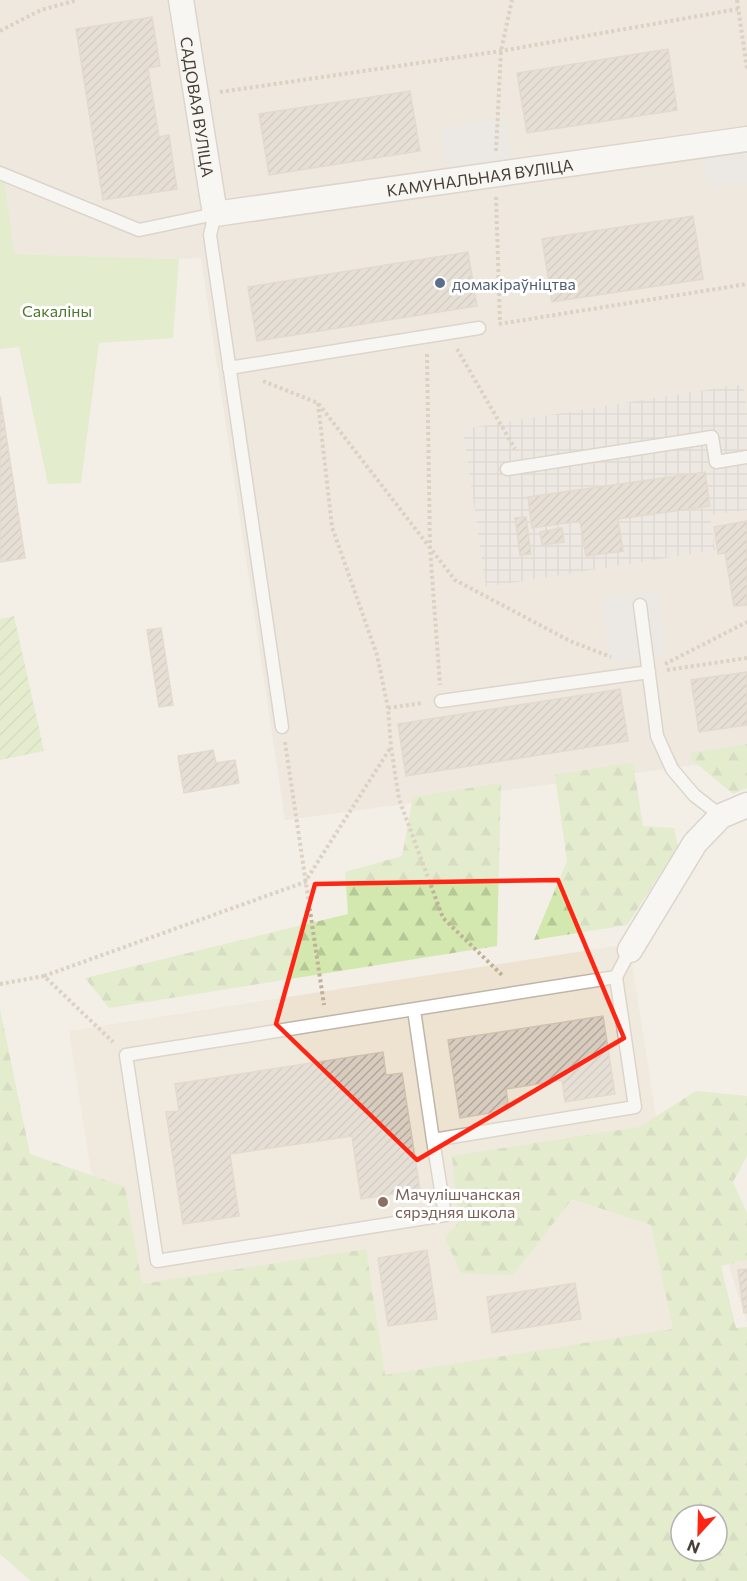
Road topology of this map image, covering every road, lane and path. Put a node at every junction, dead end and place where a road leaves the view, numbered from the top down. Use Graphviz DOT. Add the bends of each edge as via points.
graph roads {
  1 [pos="77,0"];
  2 [pos="182,0"];
  3 [pos="512,0"];
  4 [pos="737,0"];
  5 [pos="738,9"];
  6 [pos="0,31"];
  7 [pos="501,51"];
  8 [pos="747,69"];
  9 [pos="197,96"];
  10 [pos="747,139"];
  11 [pos="0,174"];
  12 [pos="215,214"];
  13 [pos="747,284"];
  14 [pos="479,328"];
  15 [pos="448,333"];
  16 [pos="426,336"];
  17 [pos="229,368"];
  18 [pos="318,403"];
  19 [pos="747,457"];
  20 [pos="525,466"];
  21 [pos="507,469"];
  22 [pos="430,548"];
  23 [pos="640,605"];
  24 [pos="747,622"];
  25 [pos="747,658"];
  26 [pos="649,672"];
  27 [pos="441,701"];
  28 [pos="388,708"];
  29 [pos="282,728"];
  30 [pos="391,747"];
  31 [pos="747,805"];
  32 [pos="721,816"];
  33 [pos="305,882"];
  34 [pos="630,950"];
  35 [pos="44,976"];
  36 [pos="616,977"];
  37 [pos="0,984"];
  38 [pos="520,992"];
  39 [pos="414,1010"];
  40 [pos="326,1023"];
  41 [pos="126,1055"];
  42 [pos="433,1140"];
  1 -- 6 [label="path" via="41,10"];
  2 -- 9 [label="street, САДОВАЯ ВУЛІЦА"];
  3 -- 7 [label="path"];
  4 -- 5 [label="path"];
  5 -- 7 [label="path"];
  5 -- 8 [label="path"];
  7 -- 9 [label="path"];
  9 -- 12 [label="street, САДОВАЯ ВУЛІЦА"];
  10 -- 12 [label="street, КАМУНАЛЬНАЯ ВУЛІЦА"];
  11 -- 12 [label="lane" via="139,230"];
  12 -- 17 [label="lane" via="210,235"];
  13 -- 14 [label="path"];
  14 -- 15 [label="lane"];
  15 -- 16 [label="lane"];
  15 -- 20 [label="path"];
  16 -- 17 [label="lane"];
  16 -- 22 [label="path"];
  17 -- 18 [label="path"];
  17 -- 29 [label="lane"];
  18 -- 22 [label="path"];
  18 -- 28 [label="path" via="332,527 377,655"];
  19 -- 20 [label="lane" via="716,462 712,437"];
  20 -- 21 [label="lane"];
  22 -- 26 [label="path" via="455,580 570,641"];
  22 -- 27 [label="path"];
  23 -- 26 [label="lane"];
  24 -- 26 [label="path"];
  25 -- 26 [label="path"];
  26 -- 27 [label="lane"];
  26 -- 32 [label="lane" via="657,736 672,769 694,795"];
  27 -- 28 [label="path"];
  28 -- 30 [label="path"];
  29 -- 33 [label="path"];
  30 -- 33 [label="path"];
  30 -- 38 [label="path" via="399,799 443,918"];
  31 -- 32 [label="street"];
  32 -- 34 [label="street" via="695,843"];
  33 -- 35 [label="path"];
  33 -- 40 [label="path"];
  34 -- 36 [label="lane"];
  35 -- 37 [label="path"];
  35 -- 41 [label="path"];
  36 -- 38 [label="lane"];
  36 -- 42 [label="lane" via="635,1107"];
  38 -- 39 [label="lane"];
  39 -- 40 [label="lane"];
  39 -- 42 [label="lane"];
  40 -- 41 [label="lane"];
  41 -- 42 [label="lane" via="157,1261 445,1215"];
}
